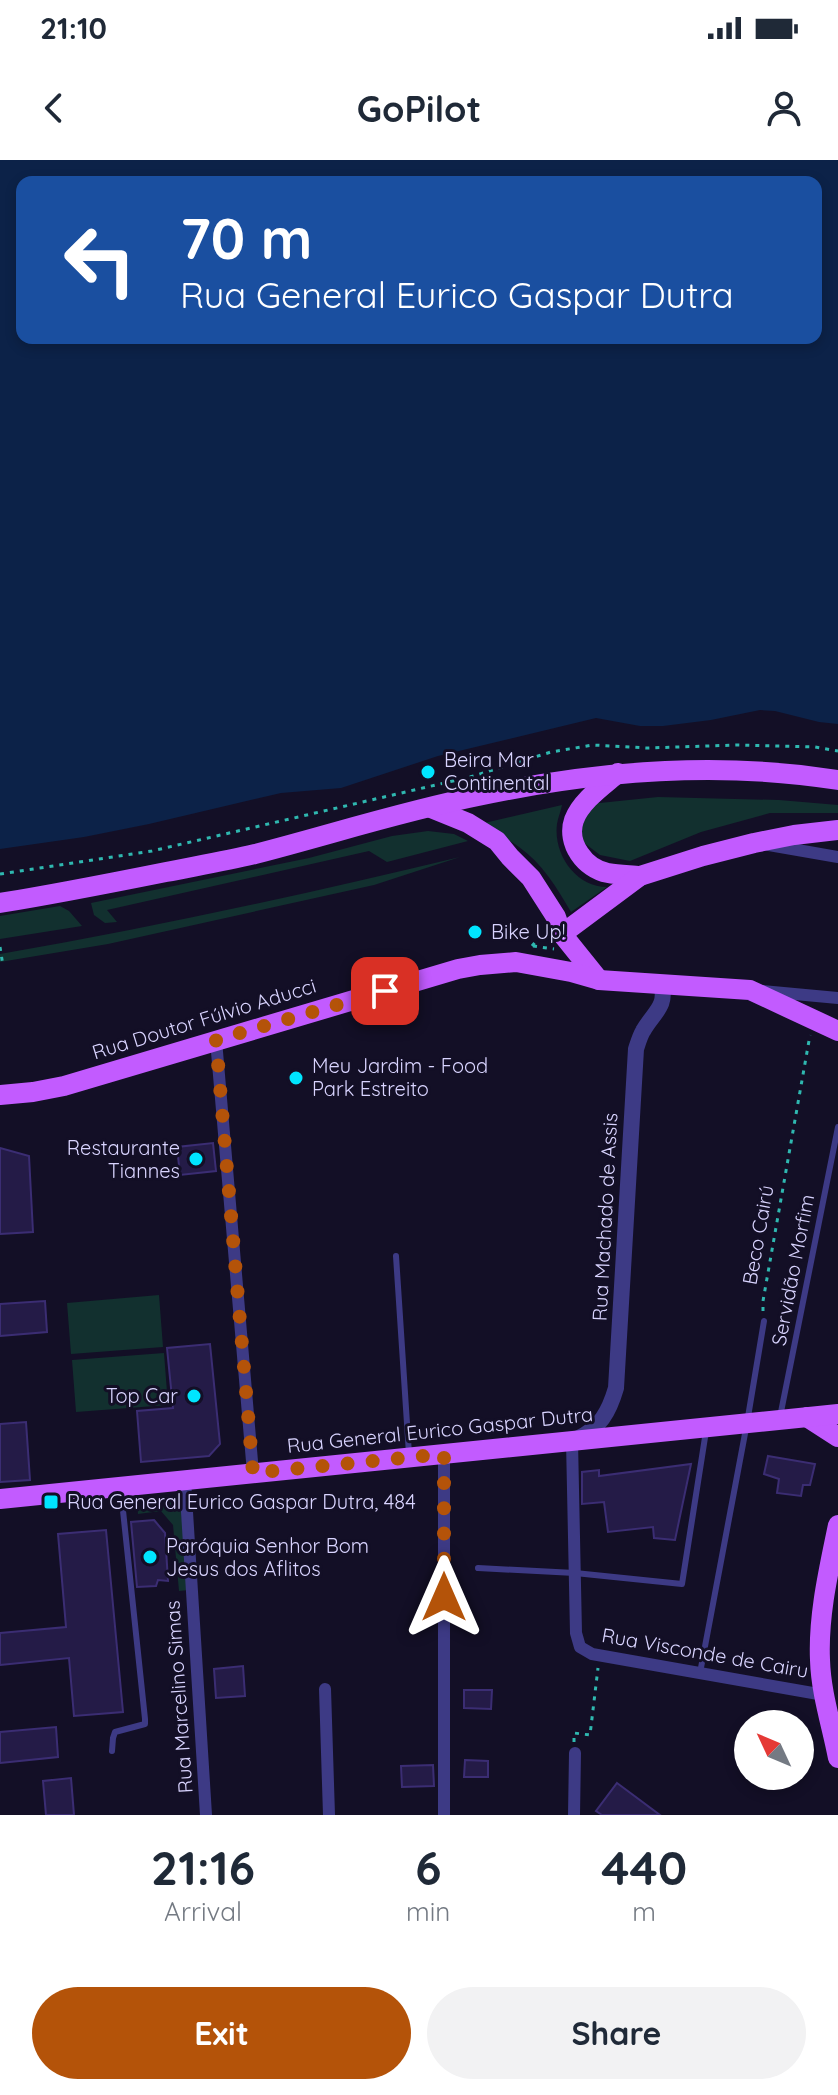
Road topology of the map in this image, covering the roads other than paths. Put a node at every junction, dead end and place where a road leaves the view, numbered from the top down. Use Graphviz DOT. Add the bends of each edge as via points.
graph roads {
  1 [pos="618,773"];
  2 [pos="838,780"];
  3 [pos="431,808"];
  4 [pos="838,830"];
  5 [pos="754,843"];
  6 [pos="838,857"];
  7 [pos="640,876"];
  8 [pos="0,903"];
  9 [pos="562,934"];
  10 [pos="599,980"];
  11 [pos="661,984"];
  12 [pos="750,990"];
  13 [pos="838,998"];
  14 [pos="838,1031"];
  15 [pos="216,1040"];
  16 [pos="0,1095"];
  17 [pos="838,1127"];
  18 [pos="396,1256"];
  19 [pos="764,1321"];
  20 [pos="838,1414"];
  21 [pos="807,1417"];
  22 [pos="779,1420"];
  23 [pos="747,1423"];
  24 [pos="707,1428"];
  25 [pos="838,1437"];
  26 [pos="572,1441"];
  27 [pos="444,1454"];
  28 [pos="409,1458"];
  29 [pos="253,1473"];
  30 [pos="185,1480"];
  31 [pos="129,1486"];
  32 [pos="0,1499"];
  33 [pos="838,1525"];
  34 [pos="478,1568"];
  35 [pos="575,1573"];
  36 [pos="700,1673"];
  37 [pos="325,1689"];
  38 [pos="824,1695"];
  39 [pos="112,1751"];
  40 [pos="575,1753"];
  41 [pos="838,1758"];
  42 [pos="206,1815"];
  43 [pos="329,1815"];
  44 [pos="444,1815"];
  45 [pos="574,1815"];
  1 -- 2 [label="main road" via="792,772"];
  1 -- 3 [label="main road" via="515,788"];
  1 -- 7 [label="main road" via="574,819 575,847 604,873"];
  3 -- 8 [label="main road" via="251,855"];
  3 -- 9 [label="main road" via="497,841 531,878"];
  4 -- 5 [label="main road"];
  5 -- 6 [label="street"];
  5 -- 7 [label="main road"];
  7 -- 9 [label="main road"];
  9 -- 10 [label="main road"];
  10 -- 11 [label="main road, Rua Doutor Fúlvio Aducci"];
  10 -- 15 [label="main road, Rua Doutor Fúlvio Aducci" via="516,962 480,965"];
  11 -- 12 [label="main road, Rua Doutor Fúlvio Aducci"];
  11 -- 26 [label="street, Rua Machado de Assis" via="662,1004 636,1049 616,1388 598,1426"];
  12 -- 13 [label="street"];
  12 -- 14 [label="main road, Rua Doutor Fúlvio Aducci"];
  15 -- 16 [label="main road, Rua Doutor Fúlvio Aducci" via="64,1086"];
  15 -- 29 [label="street"];
  17 -- 22 [label="lane, Servidão Morfim"];
  18 -- 28 [label="lane"];
  19 -- 23 [label="lane"];
  20 -- 21 [label="main road, Rua General Eurico Gaspar Dutra"];
  21 -- 22 [label="main road, Rua General Eurico Gaspar Dutra"];
  21 -- 25 [label="main road"];
  22 -- 23 [label="main road, Rua General Eurico Gaspar Dutra"];
  23 -- 24 [label="main road, Rua General Eurico Gaspar Dutra"];
  23 -- 36 [label="lane"];
  24 -- 26 [label="main road, Rua General Eurico Gaspar Dutra"];
  24 -- 35 [label="lane" via="682,1584"];
  26 -- 27 [label="main road, Rua General Eurico Gaspar Dutra"];
  26 -- 35 [label="street"];
  27 -- 28 [label="main road, Rua General Eurico Gaspar Dutra"];
  27 -- 44 [label="street"];
  28 -- 29 [label="main road, Rua General Eurico Gaspar Dutra"];
  29 -- 30 [label="main road, Rua General Eurico Gaspar Dutra"];
  30 -- 31 [label="main road, Rua General Eurico Gaspar Dutra"];
  30 -- 42 [label="street, Rua Marcelino Simas"];
  31 -- 32 [label="main road, Rua General Eurico Gaspar Dutra"];
  31 -- 39 [label="lane" via="122,1501 145,1724 115,1732"];
  33 -- 38 [label="main road" via="821,1630"];
  34 -- 35 [label="lane"];
  35 -- 36 [label="street, Rua Visconde de Cairu" via="580,1647 592,1654"];
  36 -- 38 [label="street, Rua Visconde de Cairu"];
  37 -- 43 [label="street"];
  38 -- 41 [label="main road"];
  40 -- 45 [label="street"];
}
